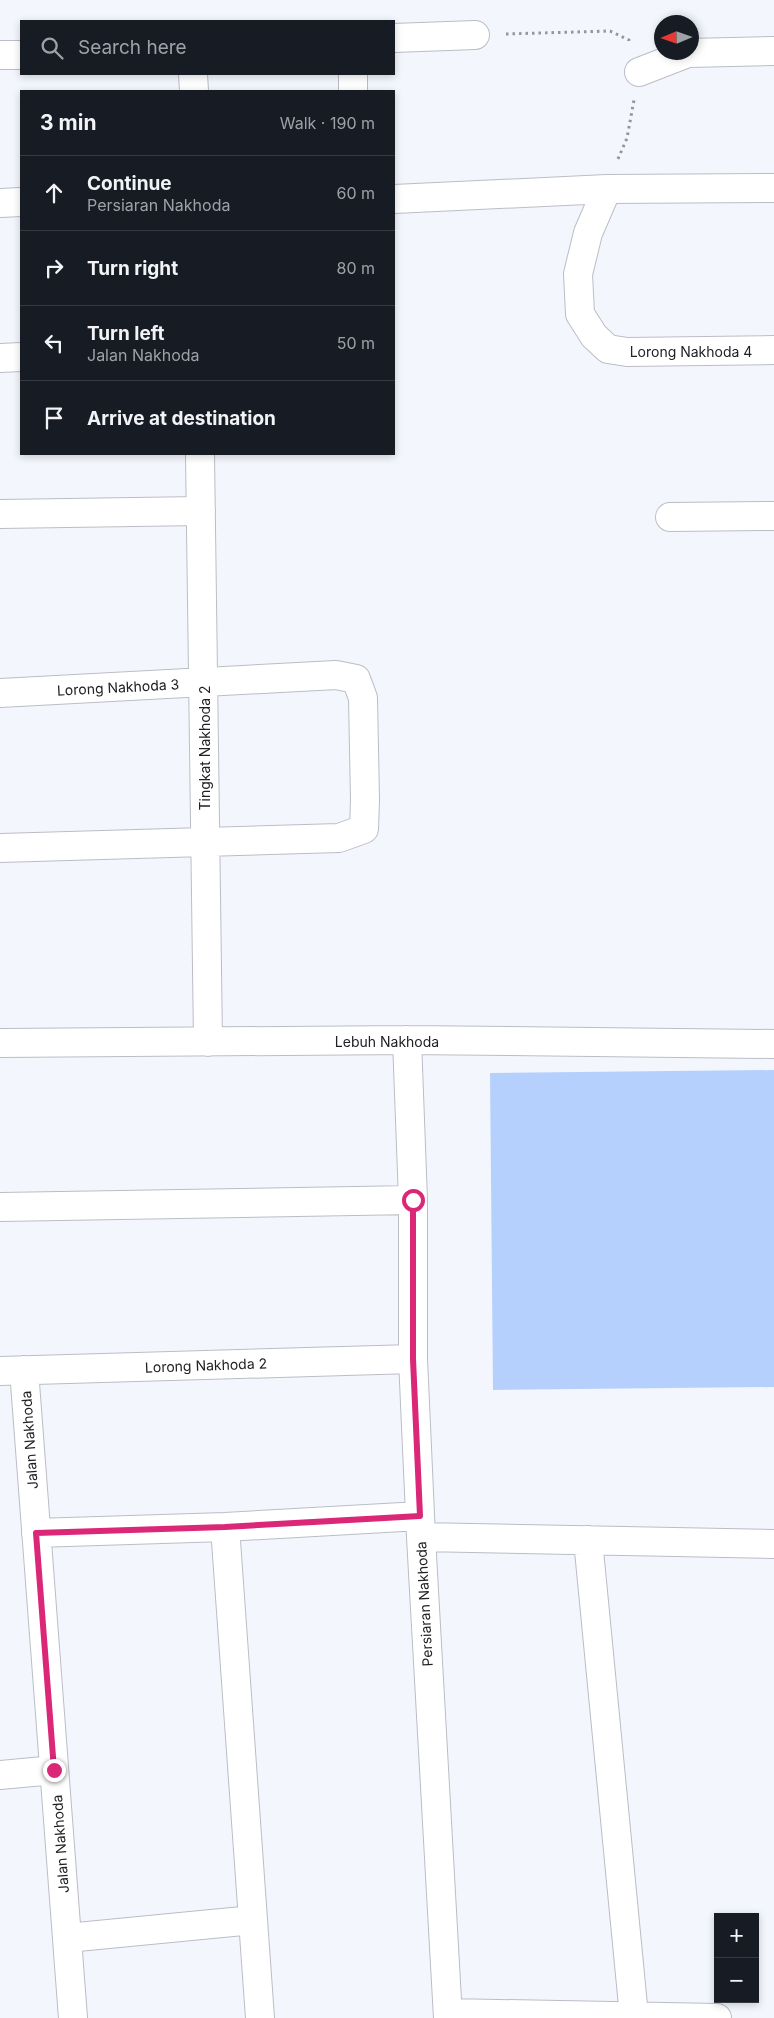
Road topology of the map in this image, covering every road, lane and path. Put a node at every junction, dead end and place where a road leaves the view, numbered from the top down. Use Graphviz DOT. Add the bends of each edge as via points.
graph roads {
  1 [pos="475,34"];
  2 [pos="395,38"];
  3 [pos="774,51"];
  4 [pos="20,55"];
  5 [pos="0,56"];
  6 [pos="639,72"];
  7 [pos="193,75"];
  8 [pos="353,75"];
  9 [pos="194,90"];
  10 [pos="353,90"];
  11 [pos="774,188"];
  12 [pos="607,189"];
  13 [pos="395,199"];
  14 [pos="20,202"];
  15 [pos="0,203"];
  16 [pos="774,350"];
  17 [pos="20,357"];
  18 [pos="0,358"];
  19 [pos="200,455"];
  20 [pos="201,511"];
  21 [pos="0,514"];
  22 [pos="774,516"];
  23 [pos="670,518"];
  24 [pos="204,682"];
  25 [pos="0,693"];
  26 [pos="204,841"];
  27 [pos="0,848"];
  28 [pos="406,1040"];
  29 [pos="208,1042"];
  30 [pos="0,1043"];
  31 [pos="774,1044"];
  32 [pos="413,1200"];
  33 [pos="0,1207"];
  34 [pos="413,1359"];
  35 [pos="12,1371"];
  36 [pos="420,1526"];
  37 [pos="225,1527"];
  38 [pos="36,1533"];
  39 [pos="588,1540"];
  40 [pos="774,1544"];
  41 [pos="54,1770"];
  42 [pos="0,1775"];
  43 [pos="253,1920"];
  44 [pos="67,1938"];
  45 [pos="448,2016"];
  46 [pos="634,2016"];
  47 [pos="73,2018"];
  48 [pos="260,2018"];
  49 [pos="664,2018"];
  50 [pos="717,2018"];
  1 -- 2 [label="street"];
  1 -- 6 [label="path" via="610,32 629,40"];
  3 -- 6 [label="street" via="688,53"];
  4 -- 5 [label="street"];
  6 -- 12 [label="path" via="627,138"];
  7 -- 9 [label="street"];
  8 -- 10 [label="street"];
  11 -- 12 [label="street"];
  12 -- 13 [label="street"];
  12 -- 16 [label="street, Lorong Nakhoda 4" via="588,233 578,274 580,314 594,336 608,349 627,352"];
  14 -- 15 [label="street"];
  17 -- 18 [label="street"];
  19 -- 20 [label="street, Tingkat Nakhoda 2"];
  20 -- 21 [label="street"];
  20 -- 24 [label="street, Tingkat Nakhoda 2"];
  22 -- 23 [label="street"];
  24 -- 25 [label="street, Lorong Nakhoda 3"];
  24 -- 26 [label="street, Tingkat Nakhoda 2"];
  24 -- 26 [label="street, Lorong Nakhoda 3" via="336,675 356,679 364,698 365,800 364,829 339,838"];
  26 -- 27 [label="street"];
  26 -- 29 [label="street, Tingkat Nakhoda 2"];
  28 -- 29 [label="street, Lebuh Nakhoda"];
  28 -- 31 [label="street, Lebuh Nakhoda"];
  28 -- 32 [label="street, Persiaran Nakhoda"];
  29 -- 30 [label="street, Lebuh Nakhoda"];
  32 -- 33 [label="street"];
  32 -- 34 [label="street, Persiaran Nakhoda"];
  34 -- 35 [label="street, Lorong Nakhoda 2"];
  34 -- 36 [label="street, Persiaran Nakhoda"];
  35 -- 38 [label="street, Jalan Nakhoda"];
  36 -- 37 [label="street"];
  36 -- 39 [label="street"];
  36 -- 45 [label="street, Persiaran Nakhoda"];
  37 -- 38 [label="street"];
  37 -- 43 [label="street"];
  38 -- 41 [label="street, Jalan Nakhoda"];
  39 -- 40 [label="street"];
  39 -- 46 [label="street"];
  41 -- 42 [label="street"];
  41 -- 44 [label="street, Jalan Nakhoda"];
  43 -- 44 [label="street"];
  43 -- 48 [label="street"];
  44 -- 47 [label="street, Jalan Nakhoda"];
  45 -- 46 [label="street"];
  46 -- 49 [label="street"];
  49 -- 50 [label="street"];
}
